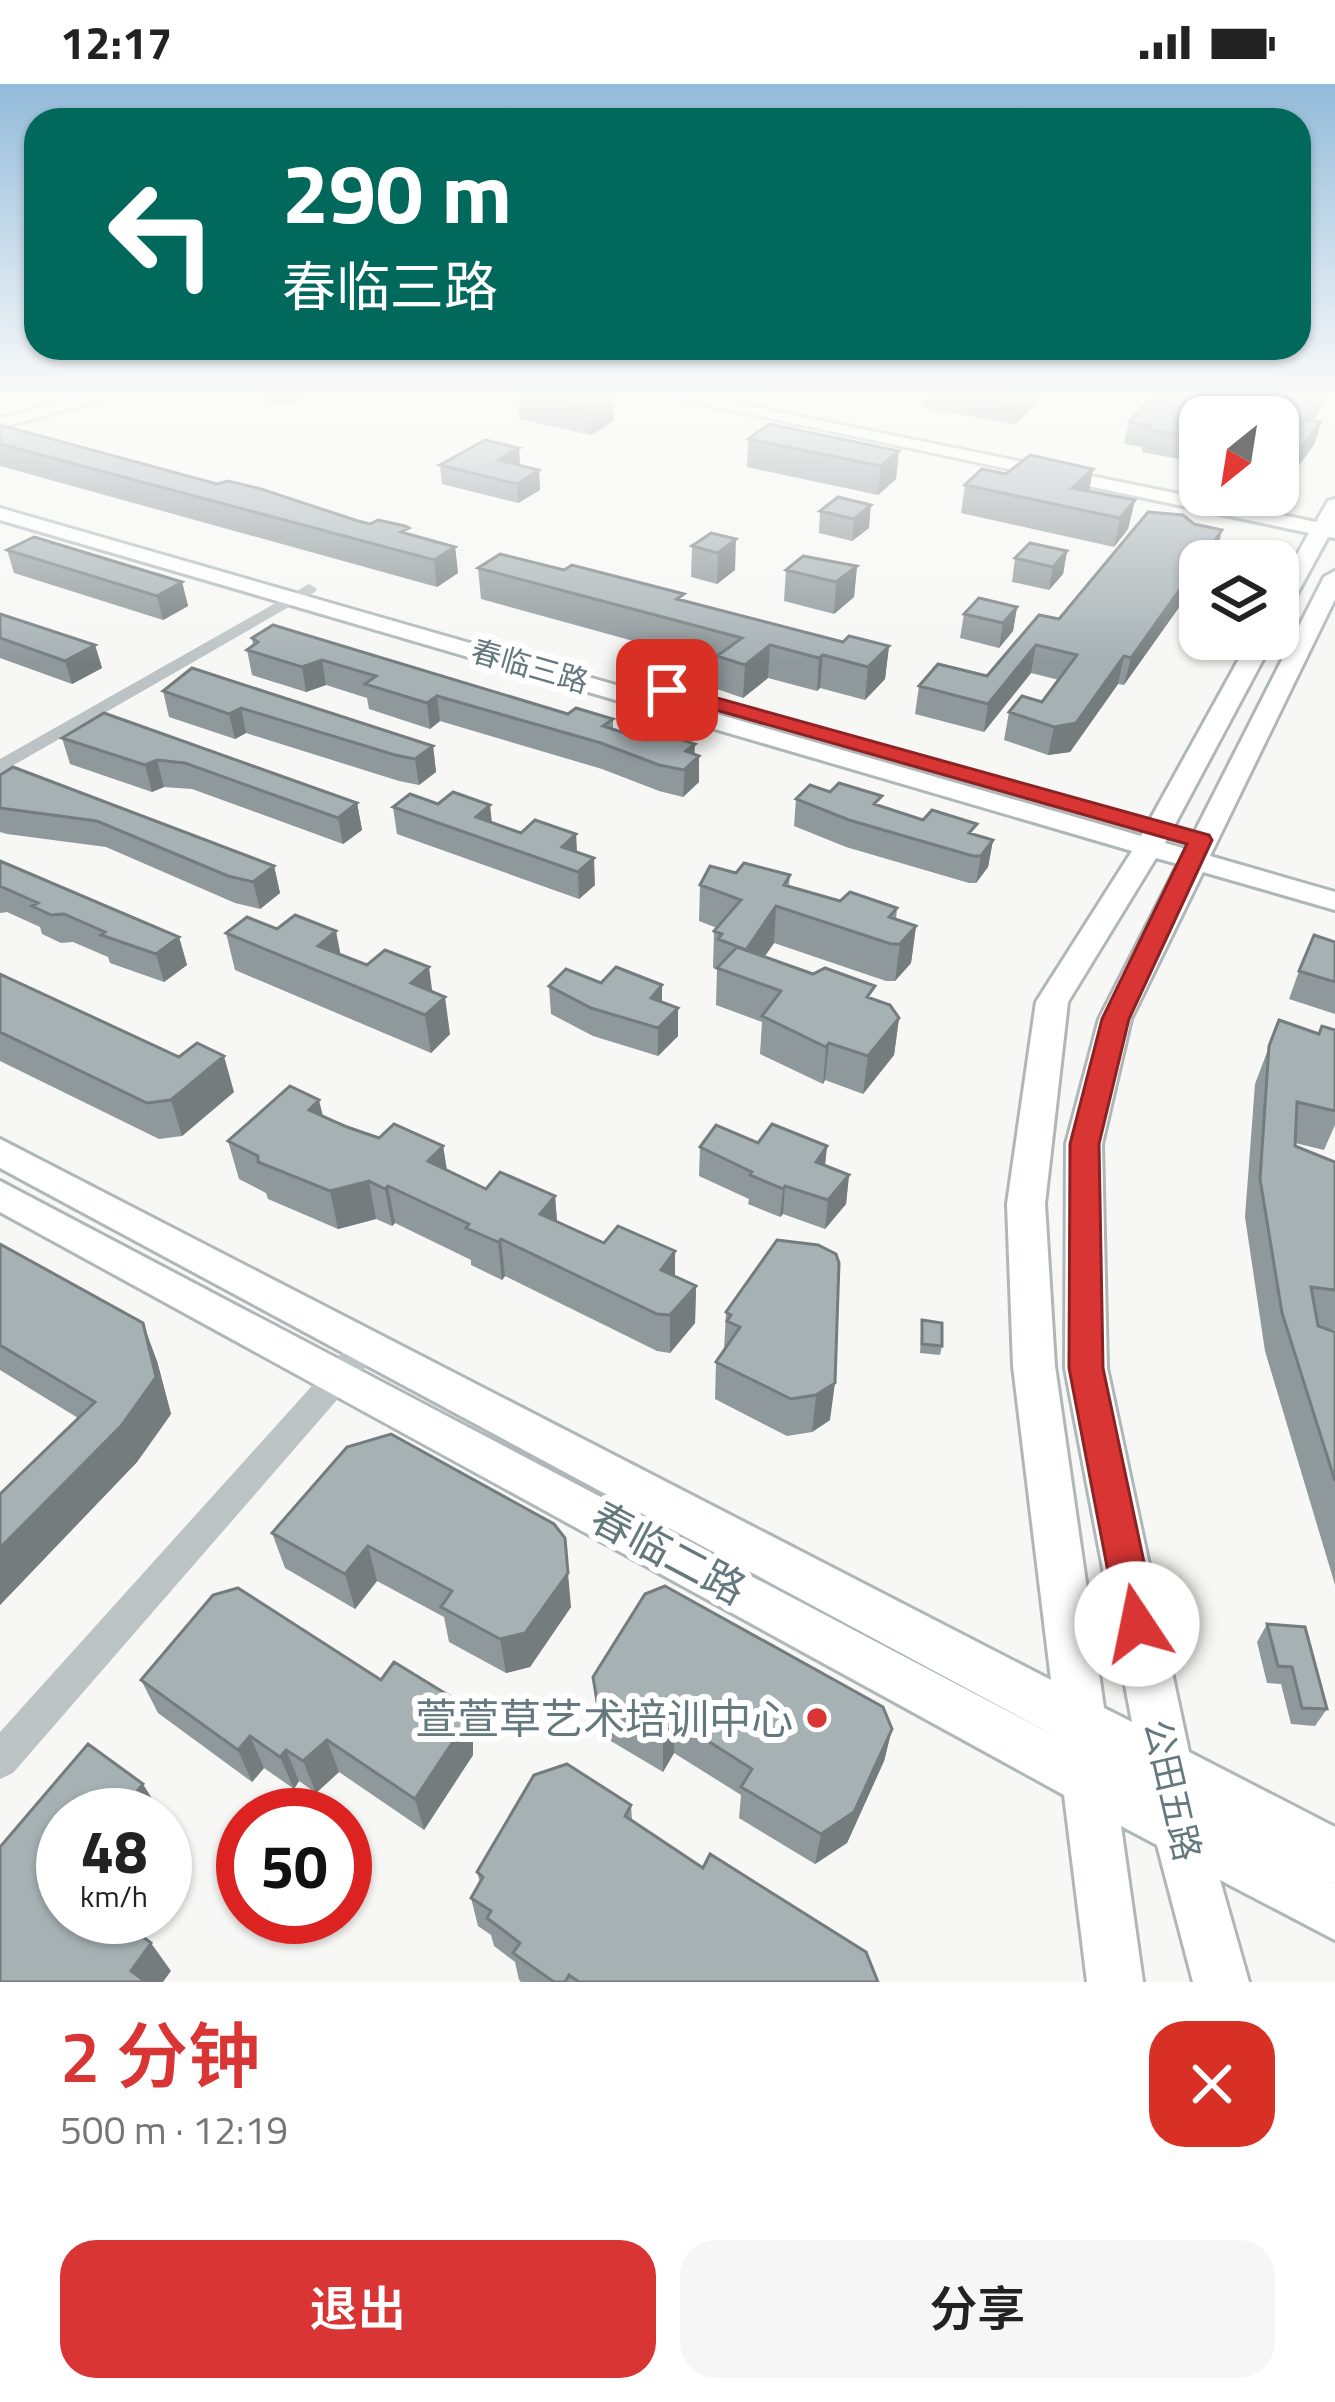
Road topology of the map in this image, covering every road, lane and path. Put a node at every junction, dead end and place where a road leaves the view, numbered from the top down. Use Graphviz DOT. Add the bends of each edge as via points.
graph roads {
  1 [pos="1134,486"];
  2 [pos="1147,486"];
  3 [pos="1179,489"];
  4 [pos="0,501"];
  5 [pos="0,514"];
  6 [pos="1299,514"];
  7 [pos="1330,521"];
  8 [pos="1299,573"];
  9 [pos="1335,577"];
  10 [pos="303,594"];
  11 [pos="1251,660"];
  12 [pos="0,767"];
  13 [pos="1155,837"];
  14 [pos="1196,850"];
  15 [pos="1335,880"];
  16 [pos="1335,901"];
  17 [pos="0,1152"];
  18 [pos="0,1195"];
  19 [pos="353,1360"];
  20 [pos="1079,1721"];
  21 [pos="0,1760"];
  22 [pos="1169,1771"];
  23 [pos="1092,1779"];
  24 [pos="1179,1830"];
  25 [pos="1335,1856"];
  26 [pos="1335,1913"];
  27 [pos="1115,1982"];
  28 [pos="1221,1982"];
  1 -- 7 [label="street"];
  2 -- 3 [label="street"];
  4 -- 10 [label="street, 春临三路"];
  5 -- 10 [label="street, 春临三路"];
  6 -- 7 [label="street"];
  7 -- 8 [label="street"];
  9 -- 14 [label="street, 公田五路"];
  10 -- 12 [label="street"];
  10 -- 13 [label="street, 春临三路"];
  11 -- 13 [label="street"];
  13 -- 14 [label="street, 春临三路"];
  13 -- 20 [label="street" via="1052,1002 1026,1204 1034,1366"];
  14 -- 15 [label="street, 春临三路"];
  14 -- 16 [label="street, 春临三路"];
  14 -- 22 [label="street, 公田五路" via="1115,1019 1084,1144 1086,1368"];
  17 -- 19 [label="street, 春临二路"];
  18 -- 19 [label="street, 春临二路"];
  19 -- 20 [label="street, 春临二路"];
  19 -- 21 [label="street"];
  19 -- 23 [label="street, 春临二路"];
  20 -- 22 [label="street, 春临二路"];
  20 -- 23 [label="street"];
  22 -- 24 [label="street, 公田五路"];
  22 -- 25 [label="street, 春临二路"];
  23 -- 24 [label="street, 春临二路"];
  23 -- 27 [label="street"];
  24 -- 26 [label="street, 春临二路"];
  24 -- 28 [label="street, 公田五路"];
}
